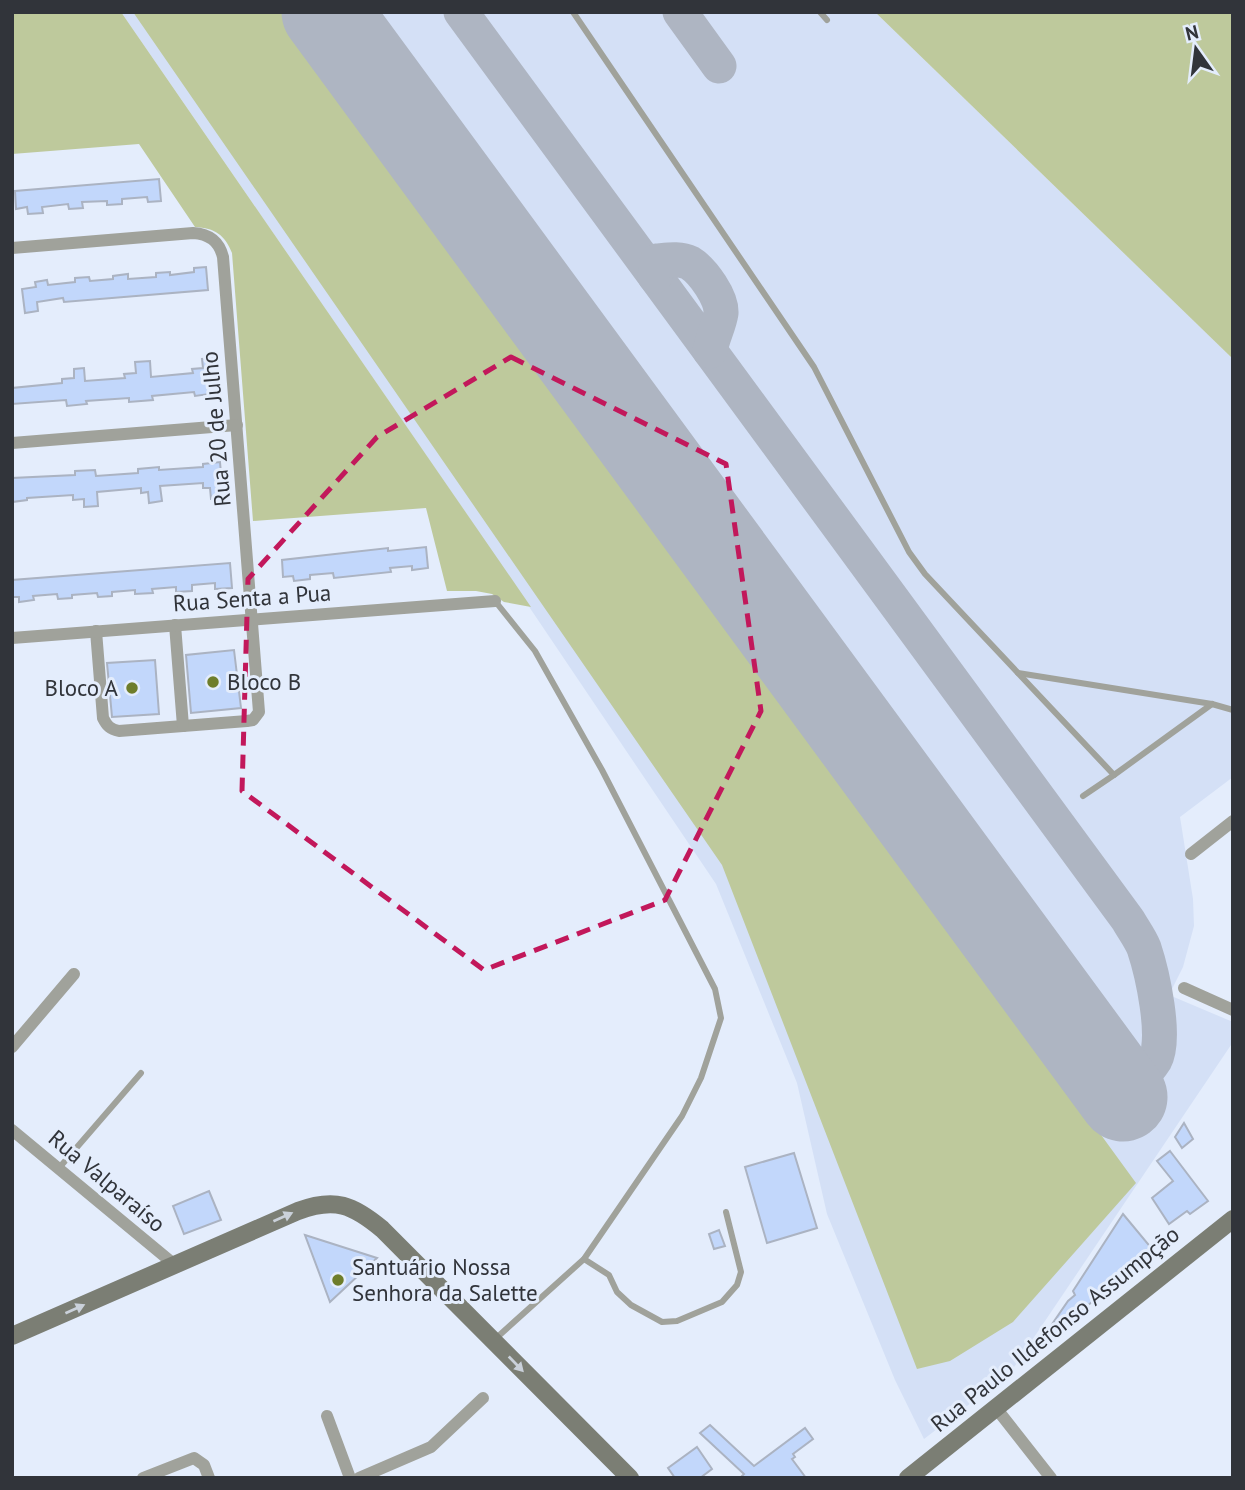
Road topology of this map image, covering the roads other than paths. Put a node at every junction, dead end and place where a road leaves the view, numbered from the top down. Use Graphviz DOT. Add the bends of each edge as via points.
graph roads {
  1 [pos="573,12"];
  2 [pos="820,12"];
  3 [pos="827,20"];
  4 [pos="12,248"];
  5 [pos="237,425"];
  6 [pos="12,443"];
  7 [pos="495,601"];
  8 [pos="253,619"];
  9 [pos="175,625"];
  10 [pos="96,631"];
  11 [pos="12,638"];
  12 [pos="1018,673"];
  13 [pos="1212,704"];
  14 [pos="1233,710"];
  15 [pos="183,726"];
  16 [pos="1114,775"];
  17 [pos="1083,796"];
  18 [pos="1233,821"];
  19 [pos="1191,854"];
  20 [pos="75,974"];
  21 [pos="1184,988"];
  22 [pos="1233,1010"];
  23 [pos="12,1047"];
  24 [pos="141,1073"];
  25 [pos="12,1130"];
  26 [pos="59,1168"];
  27 [pos="726,1213"];
  28 [pos="1233,1219"];
  29 [pos="584,1259"];
  30 [pos="175,1265"];
  31 [pos="12,1336"];
  32 [pos="493,1341"];
  33 [pos="483,1398"];
  34 [pos="996,1408"];
  35 [pos="327,1416"];
  36 [pos="143,1478"];
  37 [pos="209,1478"];
  38 [pos="350,1478"];
  39 [pos="359,1478"];
  40 [pos="630,1478"];
  41 [pos="908,1478"];
  42 [pos="1051,1478"];
  1 -- 12 [label="lane" via="814,367 909,552"];
  2 -- 3 [label="lane"];
  4 -- 5 [label="street, Rua 20 de Julho" via="193,233 212,238 223,257"];
  5 -- 6 [label="street"];
  5 -- 8 [label="street, Rua 20 de Julho"];
  7 -- 8 [label="street, Rua Senta a Pua"];
  7 -- 29 [label="lane" via="535,651 602,770 715,989 721,1018 701,1078 682,1116"];
  8 -- 9 [label="street, Rua Senta a Pua"];
  8 -- 15 [label="street, Rua 20 de Julho" via="256,717"];
  9 -- 10 [label="street, Rua Senta a Pua"];
  9 -- 15 [label="street"];
  10 -- 11 [label="street, Rua Senta a Pua"];
  10 -- 15 [label="street" via="106,724 119,731"];
  12 -- 13 [label="lane"];
  12 -- 16 [label="lane"];
  13 -- 14 [label="lane"];
  13 -- 16 [label="lane"];
  16 -- 17 [label="lane"];
  18 -- 19 [label="street"];
  20 -- 23 [label="street"];
  21 -- 22 [label="street"];
  24 -- 26 [label="lane"];
  25 -- 26 [label="street, Rua Valparaíso"];
  26 -- 30 [label="street, Rua Valparaíso"];
  27 -- 29 [label="lane" via="741,1272 737,1285 722,1302 677,1321 662,1322 631,1305 617,1292 609,1275"];
  28 -- 34 [label="main road, Rua Paulo Ildefonso Assumpção"];
  29 -- 32 [label="lane"];
  31 -- 30 [label="main road, one-way"];
  30 -- 32 [label="main road, one-way" via="313,1205 340,1204 382,1229"];
  32 -- 40 [label="main road, one-way"];
  33 -- 39 [label="street" via="431,1447"];
  34 -- 41 [label="main road, Rua Paulo Ildefonso Assumpção"];
  34 -- 42 [label="street"];
  35 -- 38 [label="street"];
  36 -- 37 [label="street" via="194,1458 204,1465"];
}
